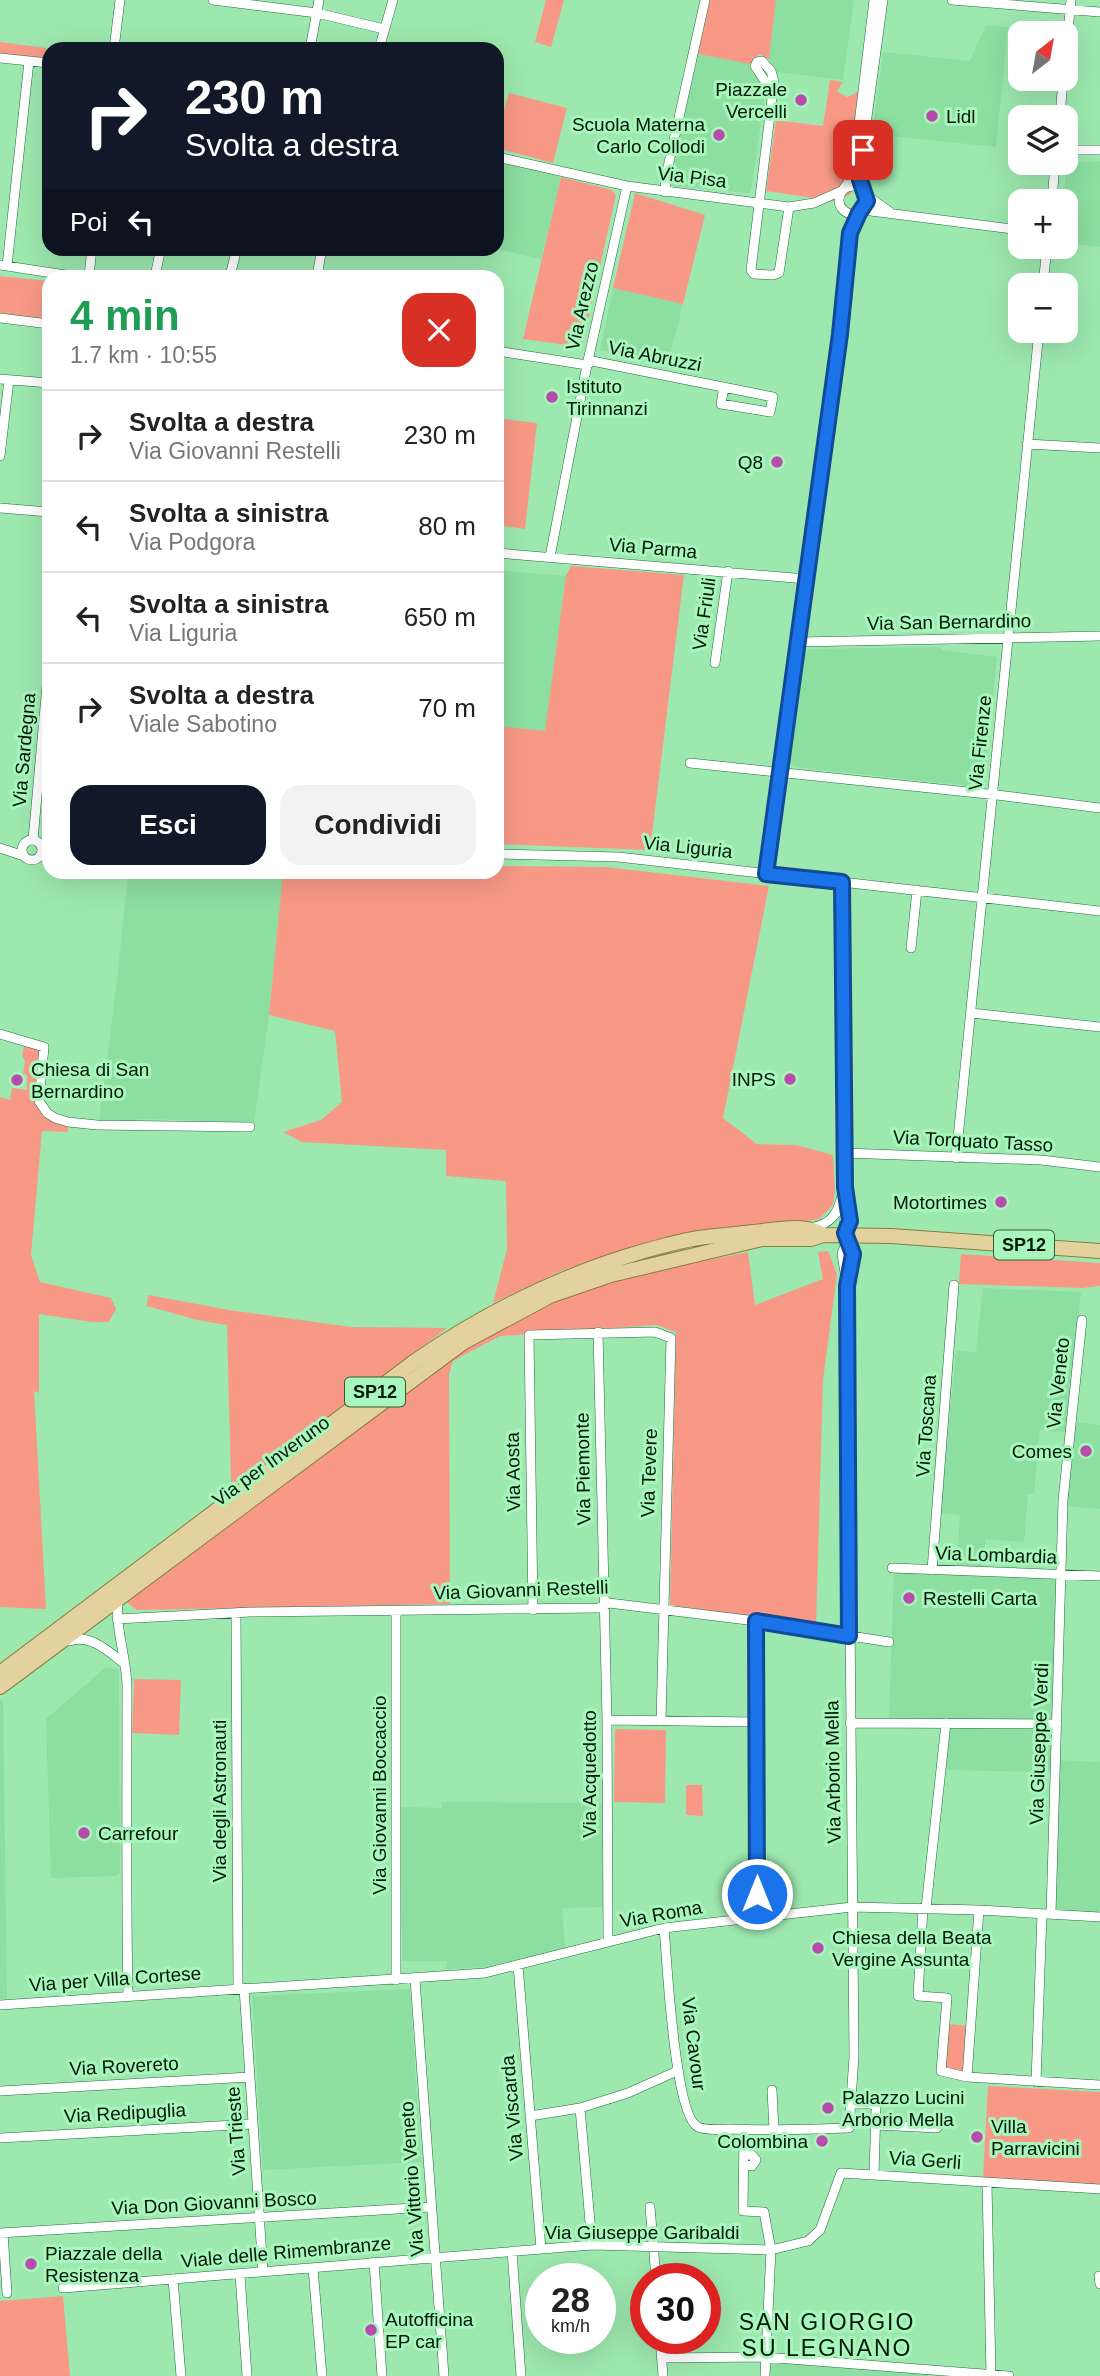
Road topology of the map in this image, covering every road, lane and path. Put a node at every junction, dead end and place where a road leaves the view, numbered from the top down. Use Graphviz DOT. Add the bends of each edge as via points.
graph roads {
  1 [pos="120,0"];
  2 [pos="213,0"];
  3 [pos="319,0"];
  4 [pos="393,0"];
  5 [pos="705,0"];
  6 [pos="874,0"];
  7 [pos="883,0"];
  8 [pos="952,0"];
  9 [pos="1070,5"];
  10 [pos="1100,12"];
  11 [pos="317,13"];
  12 [pos="384,29"];
  13 [pos="115,42"];
  14 [pos="311,42"];
  15 [pos="381,42"];
  16 [pos="0,58"];
  17 [pos="29,61"];
  18 [pos="42,62"];
  19 [pos="772,92"];
  20 [pos="1078,150"];
  21 [pos="1100,150"];
  22 [pos="504,158"];
  23 [pos="627,186"];
  24 [pos="843,190"];
  25 [pos="665,192"];
  26 [pos="865,193"];
  27 [pos="759,203"];
  28 [pos="814,203"];
  29 [pos="789,207"];
  30 [pos="844,210"];
  31 [pos="861,211"];
  32 [pos="894,215"];
  33 [pos="1008,229"];
  34 [pos="850,233"];
  35 [pos="3,265"];
  36 [pos="42,271"];
  37 [pos="0,318"];
  38 [pos="42,323"];
  39 [pos="1038,343"];
  40 [pos="504,352"];
  41 [pos="587,365"];
  42 [pos="5,379"];
  43 [pos="42,382"];
  44 [pos="724,387"];
  45 [pos="1027,444"];
  46 [pos="1,445"];
  47 [pos="1100,448"];
  48 [pos="0,456"];
  49 [pos="0,508"];
  50 [pos="42,511"];
  51 [pos="504,553"];
  52 [pos="550,557"];
  53 [pos="728,571"];
  54 [pos="806,579"];
  55 [pos="1100,636"];
  56 [pos="1008,638"];
  57 [pos="798,642"];
  58 [pos="715,663"];
  59 [pos="690,763"];
  60 [pos="782,772"];
  61 [pos="992,795"];
  62 [pos="1100,808"];
  63 [pos="42,821"];
  64 [pos="41,844"];
  65 [pos="23,845"];
  66 [pos="0,848"];
  67 [pos="504,854"];
  68 [pos="24,856"];
  69 [pos="42,856"];
  70 [pos="766,874"];
  71 [pos="842,882"];
  72 [pos="917,890"];
  73 [pos="982,897"];
  74 [pos="1100,911"];
  75 [pos="911,948"];
  76 [pos="971,1013"];
  77 [pos="1100,1027"];
  78 [pos="0,1034"];
  79 [pos="250,1127"];
  80 [pos="844,1153"];
  81 [pos="956,1158"];
  82 [pos="1100,1167"];
  83 [pos="845,1187"];
  84 [pos="804,1229"];
  85 [pos="823,1235"];
  86 [pos="846,1236"];
  87 [pos="1100,1251"];
  88 [pos="954,1285"];
  89 [pos="1082,1320"];
  90 [pos="598,1332"];
  91 [pos="892,1568"];
  92 [pos="932,1570"];
  93 [pos="1062,1575"];
  94 [pos="1100,1576"];
  95 [pos="118,1598"];
  96 [pos="604,1605"];
  97 [pos="533,1610"];
  98 [pos="663,1610"];
  99 [pos="396,1611"];
  100 [pos="236,1614"];
  101 [pos="117,1619"];
  102 [pos="756,1621"];
  103 [pos="849,1636"];
  104 [pos="889,1642"];
  105 [pos="125,1664"];
  106 [pos="0,1673"];
  107 [pos="0,1689"];
  108 [pos="607,1720"];
  109 [pos="661,1721"];
  110 [pos="756,1722"];
  111 [pos="850,1723"];
  112 [pos="946,1723"];
  113 [pos="1057,1724"];
  114 [pos="852,1907"];
  115 [pos="924,1908"];
  116 [pos="979,1910"];
  117 [pos="1046,1914"];
  118 [pos="1100,1917"];
  119 [pos="757,1918"];
  120 [pos="664,1928"];
  121 [pos="608,1942"];
  122 [pos="517,1965"];
  123 [pos="415,1979"];
  124 [pos="396,1980"];
  125 [pos="238,1988"];
  126 [pos="128,1996"];
  127 [pos="0,2005"];
  128 [pos="677,2071"];
  129 [pos="250,2077"];
  130 [pos="967,2077"];
  131 [pos="1036,2082"];
  132 [pos="1100,2085"];
  133 [pos="772,2090"];
  134 [pos="0,2091"];
  135 [pos="851,2104"];
  136 [pos="580,2108"];
  137 [pos="530,2116"];
  138 [pos="253,2123"];
  139 [pos="876,2125"];
  140 [pos="849,2128"];
  141 [pos="937,2128"];
  142 [pos="744,2130"];
  143 [pos="774,2130"];
  144 [pos="0,2138"];
  145 [pos="841,2173"];
  146 [pos="874,2174"];
  147 [pos="987,2183"];
  148 [pos="1100,2189"];
  149 [pos="430,2207"];
  150 [pos="650,2207"];
  151 [pos="259,2217"];
  152 [pos="1,2233"];
  153 [pos="592,2245"];
  154 [pos="653,2248"];
  155 [pos="541,2249"];
  156 [pos="771,2250"];
  157 [pos="512,2251"];
  158 [pos="435,2257"];
  159 [pos="374,2262"];
  160 [pos="654,2263"];
  161 [pos="313,2267"];
  162 [pos="263,2272"];
  163 [pos="240,2274"];
  164 [pos="1100,2276"];
  165 [pos="173,2279"];
  166 [pos="1100,2284"];
  167 [pos="63,2288"];
  168 [pos="8,2292"];
  169 [pos="662,2354"];
  170 [pos="764,2357"];
  171 [pos="662,2358"];
  172 [pos="991,2375"];
  173 [pos="181,2376"];
  174 [pos="247,2376"];
  175 [pos="322,2376"];
  176 [pos="382,2376"];
  177 [pos="444,2376"];
  178 [pos="521,2376"];
  179 [pos="663,2376"];
  180 [pos="765,2376"];
  181 [pos="1009,2376"];
  1 -- 13 [label="street"];
  2 -- 11 [label="street"];
  3 -- 11 [label="street"];
  4 -- 12 [label="street"];
  5 -- 25 [label="street"];
  6 -- 24 [label="street" via="854,165"];
  7 -- 26 [label="street" via="860,168"];
  8 -- 9 [label="street"];
  9 -- 10 [label="street"];
  11 -- 12 [label="street"];
  11 -- 14 [label="street"];
  12 -- 15 [label="street"];
  16 -- 17 [label="street"];
  17 -- 18 [label="street"];
  17 -- 35 [label="street"];
  19 -- 27 [label="street"];
  20 -- 21 [label="street"];
  22 -- 23 [label="street, Via Pisa"];
  23 -- 25 [label="street, Via Pisa"];
  23 -- 41 [label="street, Via Arezzo"];
  24 -- 26 [label="street" via="857,186"];
  24 -- 28 [label="street, Via Pisa"];
  24 -- 30 [label="street" via="838,200"];
  25 -- 27 [label="street, Via Pisa"];
  26 -- 31 [label="street" via="867,201"];
  26 -- 32 [label="street"];
  27 -- 29 [label="street, Via Pisa"];
  27 -- 29 [label="street" via="754,274 779,273"];
  28 -- 29 [label="street, Via Pisa"];
  28 -- 30 [label="street, Via Pisa"];
  30 -- 31 [label="street" via="854,215"];
  30 -- 34 [label="street"];
  31 -- 32 [label="street"];
  31 -- 34 [label="street"];
  32 -- 33 [label="street"];
  34 -- 54 [label="street"];
  35 -- 36 [label="street"];
  37 -- 38 [label="street"];
  39 -- 45 [label="street, Via Firenze"];
  40 -- 41 [label="street, Via Abruzzi"];
  41 -- 44 [label="street, Via Abruzzi" via="592,361"];
  41 -- 52 [label="street, Via Arezzo"];
  42 -- 43 [label="street"];
  42 -- 46 [label="street"];
  44 -- 44 [label="street, Via Abruzzi" via="721,404 770,412 773,397"];
  45 -- 47 [label="street"];
  45 -- 56 [label="street, Via Firenze"];
  46 -- 48 [label="street"];
  49 -- 50 [label="street"];
  51 -- 52 [label="street, Via Parma"];
  52 -- 53 [label="street, Via Parma"];
  53 -- 54 [label="street, Via Parma"];
  53 -- 58 [label="street, Via Friuli"];
  54 -- 57 [label="street"];
  55 -- 56 [label="street, Via San Bernardino"];
  56 -- 57 [label="street, Via San Bernardino"];
  56 -- 61 [label="street, Via Firenze"];
  57 -- 60 [label="street"];
  59 -- 60 [label="street"];
  60 -- 61 [label="street"];
  60 -- 70 [label="street"];
  61 -- 62 [label="street"];
  61 -- 73 [label="street, Via Firenze"];
  63 -- 64 [label="street, Via Sardegna"];
  64 -- 65 [label="street"];
  65 -- 66 [label="street"];
  65 -- 68 [label="street"];
  66 -- 68 [label="street"];
  67 -- 70 [label="street, Via Liguria" via="618,858"];
  68 -- 69 [label="street" via="32,860"];
  70 -- 71 [label="street, Via Liguria"];
  71 -- 72 [label="street, Via Liguria"];
  71 -- 80 [label="street, Via Arborio Mella"];
  72 -- 73 [label="street, Via Liguria"];
  72 -- 75 [label="street"];
  73 -- 74 [label="street, Via Liguria"];
  73 -- 76 [label="street, Via Firenze"];
  76 -- 77 [label="street"];
  76 -- 81 [label="street, Via Firenze"];
  78 -- 79 [label="street" via="44,1047 39,1101 55,1118 97,1125"];
  80 -- 81 [label="street, Via Torquato Tasso"];
  80 -- 83 [label="street, Via Arborio Mella"];
  81 -- 82 [label="street, Via Torquato Tasso"];
  83 -- 84 [label="street" via="828,1223"];
  83 -- 86 [label="street, Via Arborio Mella"];
  84 -- 85 [label="main road, Via per Inveruno / SP12"];
  84 -- 106 [label="main road, Via per Inveruno / SP12" via="705,1237 639,1253 545,1286 479,1320 415,1361"];
  85 -- 86 [label="main road, Via per Inveruno / SP12"];
  85 -- 95 [label="main road, Via per Inveruno / SP12" via="762,1240 611,1275 550,1296 464,1342"];
  86 -- 87 [label="main road, Via per Inveruno / SP12"];
  86 -- 103 [label="street, Via Arborio Mella" via="842,1254 847,1286"];
  88 -- 92 [label="street, Via Toscana"];
  89 -- 93 [label="street, Via Veneto" via="1063,1500"];
  90 -- 96 [label="street, Via Piemonte"];
  90 -- 97 [label="street, Via Aosta" via="529,1335"];
  90 -- 98 [label="street, Via Tevere" via="655,1332 671,1338"];
  91 -- 92 [label="street, Via Lombardia"];
  92 -- 93 [label="street, Via Lombardia"];
  93 -- 94 [label="street, Via Lombardia"];
  93 -- 113 [label="street, Via Giuseppe Verdi"];
  95 -- 101 [label="street"];
  95 -- 107 [label="main road, Via per Inveruno / SP12"];
  96 -- 97 [label="street, Via Giovanni Restelli"];
  96 -- 98 [label="street, Via Giovanni Restelli"];
  96 -- 108 [label="street, Via Acquedotto"];
  97 -- 99 [label="street, Via Giovanni Restelli"];
  98 -- 102 [label="street, Via Giovanni Restelli"];
  98 -- 109 [label="street, Via Tevere"];
  99 -- 100 [label="street, Via Giovanni Restelli"];
  99 -- 124 [label="street, Via Giovanni Boccaccio"];
  100 -- 101 [label="street, Via Giovanni Restelli"];
  100 -- 125 [label="street, Via degli Astronauti"];
  101 -- 105 [label="street"];
  102 -- 103 [label="street, Via Giovanni Restelli"];
  102 -- 110 [label="street"];
  103 -- 104 [label="street, Via Giovanni Restelli"];
  103 -- 111 [label="street, Via Arborio Mella"];
  105 -- 107 [label="street" via="103,1647 78,1638"];
  105 -- 126 [label="street"];
  108 -- 109 [label="street"];
  108 -- 121 [label="street, Via Acquedotto"];
  109 -- 110 [label="street"];
  110 -- 119 [label="street"];
  111 -- 112 [label="street"];
  111 -- 114 [label="street, Via Arborio Mella"];
  112 -- 113 [label="street"];
  112 -- 115 [label="street"];
  113 -- 117 [label="street, Via Giuseppe Verdi"];
  114 -- 115 [label="street, Via Roma"];
  114 -- 119 [label="street, Via Roma"];
  114 -- 135 [label="street, Via Arborio Mella"];
  115 -- 116 [label="street, Via Roma"];
  115 -- 130 [label="street" via="918,1996 947,1998 941,2071"];
  116 -- 117 [label="street, Via Roma"];
  116 -- 130 [label="street"];
  117 -- 118 [label="street, Via Roma"];
  117 -- 131 [label="street, Via Giuseppe Verdi"];
  119 -- 120 [label="street, Via Roma"];
  120 -- 121 [label="street, Via Roma"];
  120 -- 128 [label="street, Via Cavour"];
  121 -- 122 [label="street, Via Roma"];
  122 -- 123 [label="street, Via Roma" via="485,1973"];
  122 -- 137 [label="street, Via Viscarda"];
  123 -- 124 [label="street, Via Roma"];
  123 -- 149 [label="street, Via Vittorio Veneto"];
  124 -- 125 [label="street, Via Roma"];
  125 -- 126 [label="street, Via per Villa Cortese"];
  125 -- 129 [label="street, Via Trieste"];
  126 -- 127 [label="street, Via per Villa Cortese"];
  128 -- 136 [label="street"];
  128 -- 142 [label="street, Via Cavour" via="692,2123"];
  129 -- 134 [label="street, Via Rovereto"];
  129 -- 138 [label="street, Via Trieste"];
  130 -- 131 [label="street"];
  131 -- 132 [label="street"];
  133 -- 143 [label="street"];
  135 -- 139 [label="street" via="874,2106"];
  135 -- 140 [label="street, Via Arborio Mella"];
  136 -- 137 [label="street"];
  136 -- 153 [label="street"];
  137 -- 155 [label="street, Via Viscarda"];
  138 -- 144 [label="street, Via Redipuglia"];
  138 -- 151 [label="street, Via Trieste"];
  139 -- 141 [label="street"];
  139 -- 146 [label="street"];
  140 -- 143 [label="street, Via Cavour"];
  142 -- 143 [label="street, Via Cavour"];
  142 -- 156 [label="street, Via Giuseppe Garibaldi" via="743,2211 764,2212"];
  145 -- 146 [label="street, Via Gerli"];
  145 -- 156 [label="street, Via Giuseppe Garibaldi" via="820,2230 808,2241"];
  146 -- 147 [label="street, Via Gerli"];
  147 -- 148 [label="street, Via Gerli"];
  147 -- 172 [label="street"];
  149 -- 151 [label="street, Via Don Giovanni Bosco"];
  149 -- 158 [label="street, Via Vittorio Veneto"];
  150 -- 154 [label="street"];
  151 -- 152 [label="street, Via Don Giovanni Bosco"];
  151 -- 162 [label="street, Via Trieste"];
  152 -- 168 [label="street"];
  153 -- 154 [label="street, Via Giuseppe Garibaldi"];
  153 -- 155 [label="street, Via Giuseppe Garibaldi"];
  154 -- 156 [label="street, Via Giuseppe Garibaldi"];
  154 -- 160 [label="street"];
  155 -- 157 [label="street, Via Giuseppe Garibaldi"];
  156 -- 170 [label="street"];
  157 -- 158 [label="street, Viale delle Rimembranze"];
  157 -- 178 [label="street"];
  158 -- 159 [label="street, Viale delle Rimembranze"];
  158 -- 177 [label="street, Via Vittorio Veneto"];
  159 -- 161 [label="street, Viale delle Rimembranze"];
  159 -- 176 [label="street"];
  161 -- 162 [label="street, Viale delle Rimembranze"];
  161 -- 175 [label="street"];
  162 -- 163 [label="street, Viale delle Rimembranze"];
  163 -- 165 [label="street, Viale delle Rimembranze"];
  163 -- 174 [label="street"];
  164 -- 166 [label="street"];
  165 -- 167 [label="street, Viale delle Rimembranze"];
  165 -- 173 [label="street"];
  169 -- 171 [label="street"];
  170 -- 171 [label="street"];
  170 -- 172 [label="street"];
  170 -- 180 [label="street"];
  171 -- 179 [label="street"];
  172 -- 181 [label="street"];
}
